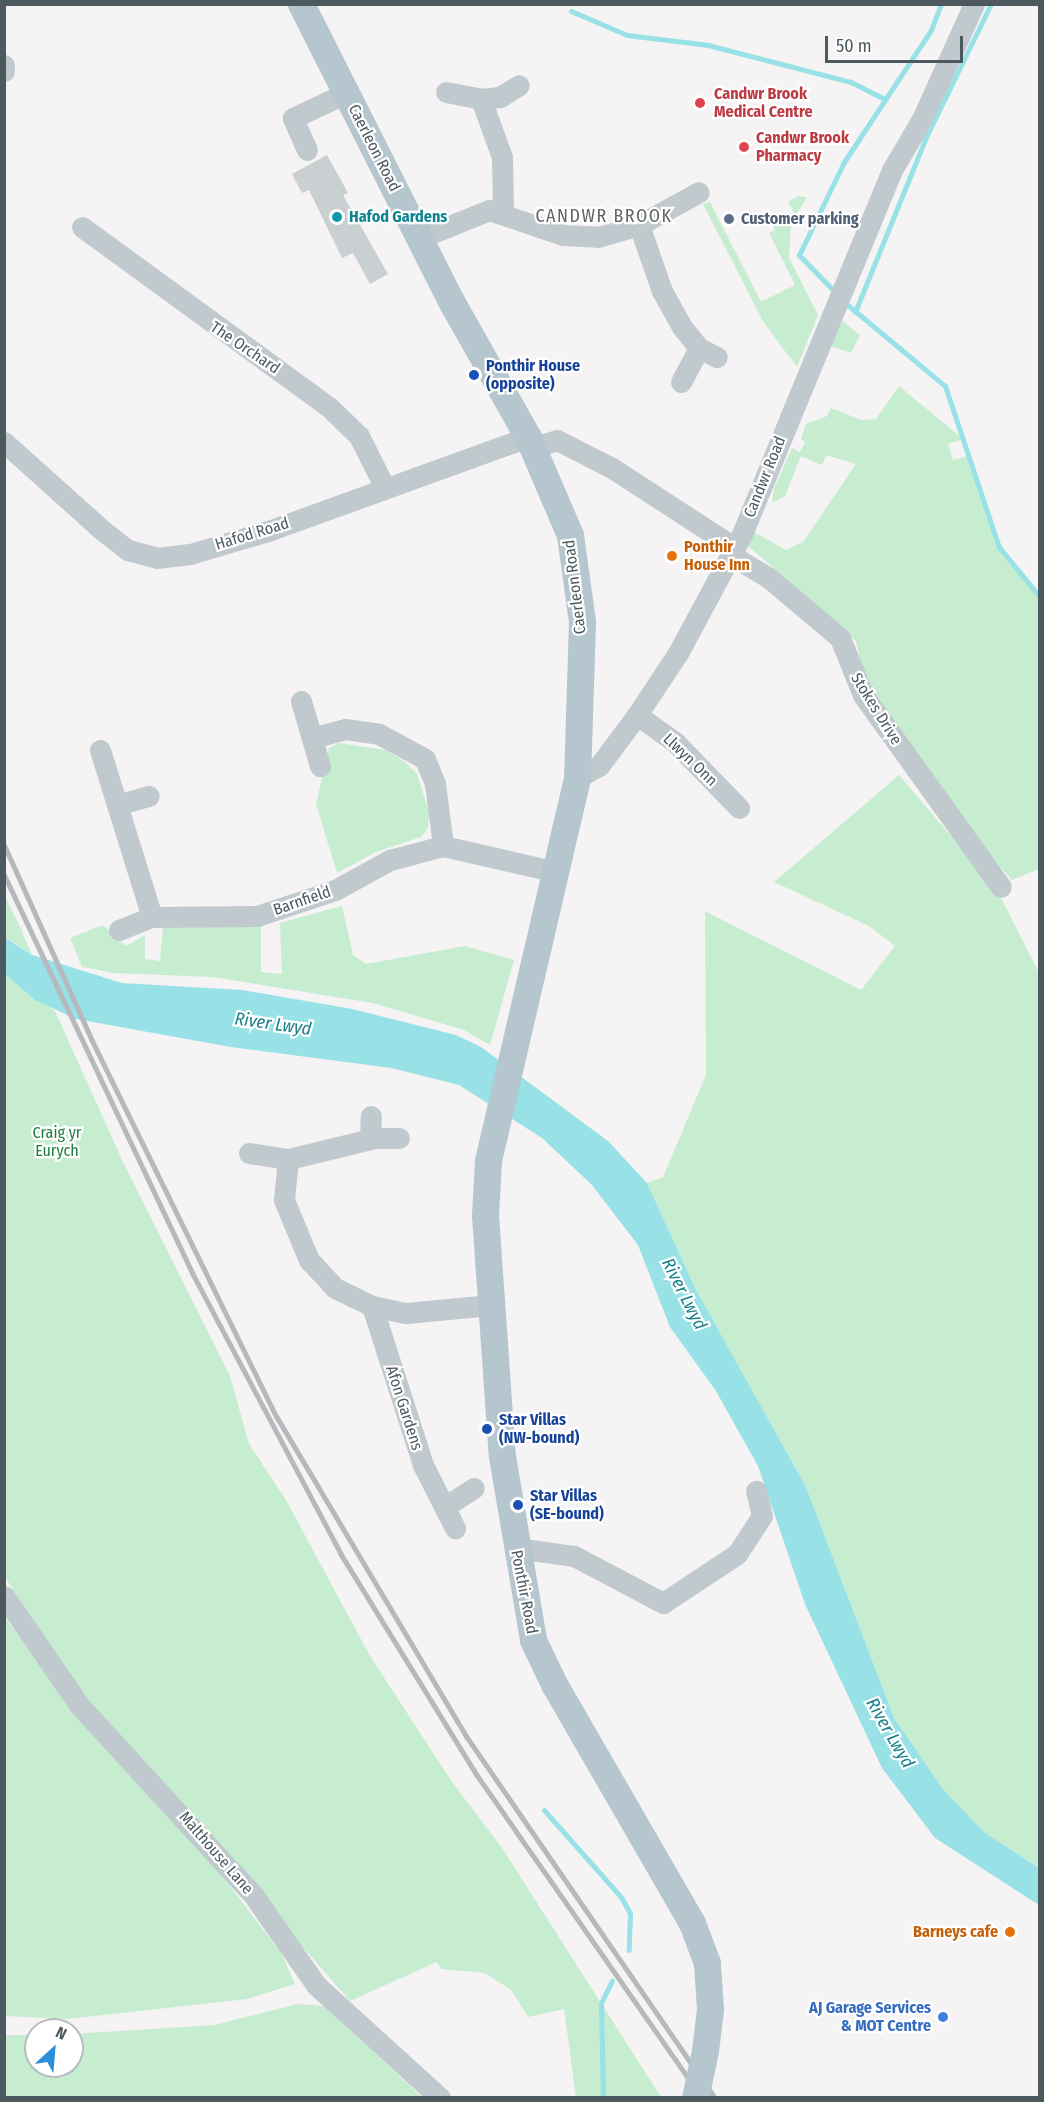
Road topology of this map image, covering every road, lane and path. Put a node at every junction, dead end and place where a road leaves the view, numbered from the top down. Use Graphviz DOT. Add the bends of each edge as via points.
graph roads {
  1 [pos="301,4"];
  2 [pos="974,4"];
  3 [pos="4,65"];
  4 [pos="4,71"];
  5 [pos="519,85"];
  6 [pos="446,92"];
  7 [pos="346,93"];
  8 [pos="481,99"];
  9 [pos="308,150"];
  10 [pos="699,192"];
  11 [pos="502,212"];
  12 [pos="639,225"];
  13 [pos="82,227"];
  14 [pos="420,238"];
  15 [pos="681,382"];
  16 [pos="4,442"];
  17 [pos="531,442"];
  18 [pos="385,488"];
  19 [pos="733,552"];
  20 [pos="301,701"];
  21 [pos="637,715"];
  22 [pos="312,738"];
  23 [pos="100,750"];
  24 [pos="320,766"];
  25 [pos="577,778"];
  26 [pos="149,796"];
  27 [pos="117,805"];
  28 [pos="739,808"];
  29 [pos="443,846"];
  30 [pos="557,872"];
  31 [pos="1001,887"];
  32 [pos="152,917"];
  33 [pos="119,930"];
  34 [pos="371,1116"];
  35 [pos="499,1116"];
  36 [pos="399,1138"];
  37 [pos="370,1139"];
  38 [pos="249,1153"];
  39 [pos="288,1159"];
  40 [pos="490,1305"];
  41 [pos="372,1306"];
  42 [pos="474,1488"];
  43 [pos="756,1491"];
  44 [pos="446,1506"];
  45 [pos="455,1528"];
  46 [pos="516,1548"];
  47 [pos="4,1596"];
  48 [pos="440,2097"];
  49 [pos="695,2097"];
  1 -- 7 [label="main road, Caerleon Road"];
  2 -- 19 [label="street, Candwr Road" via="922,119 892,170"];
  3 -- 4 [label="street"];
  5 -- 8 [label="street" via="500,97"];
  6 -- 8 [label="street"];
  7 -- 9 [label="street" via="293,118"];
  7 -- 14 [label="main road, Caerleon Road"];
  8 -- 11 [label="street" via="502,157"];
  10 -- 12 [label="street"];
  11 -- 12 [label="street" via="582,239"];
  11 -- 14 [label="street" via="489,210"];
  12 -- 15 [label="street" via="662,291 708,353"];
  13 -- 18 [label="street, The Orchard" via="330,408 359,436"];
  14 -- 17 [label="main road, Caerleon Road"];
  16 -- 18 [label="street, Hafod Road" via="119,543 157,558 190,554 271,530"];
  17 -- 18 [label="street, Hafod Road"];
  17 -- 19 [label="street, Stokes Drive" via="556,440 612,468"];
  17 -- 25 [label="main road, Caerleon Road" via="570,535 577,579 582,621"];
  19 -- 21 [label="street, Candwr Road" via="678,653"];
  19 -- 31 [label="street, Stokes Drive" via="840,638 863,695"];
  20 -- 22 [label="street"];
  21 -- 25 [label="street, Candwr Road" via="607,757"];
  21 -- 28 [label="street, Llwyn Onn" via="675,742"];
  22 -- 24 [label="street"];
  22 -- 29 [label="street" via="345,729 379,734 425,759 435,783"];
  23 -- 27 [label="street"];
  25 -- 30 [label="main road, Caerleon Road"];
  26 -- 27 [label="street"];
  27 -- 32 [label="street"];
  29 -- 30 [label="street, Barnfield"];
  29 -- 32 [label="street, Barnfield" via="390,860 335,890 266,913"];
  30 -- 35 [label="main road, Caerleon Road"];
  32 -- 33 [label="street, Barnfield"];
  34 -- 37 [label="street"];
  35 -- 40 [label="main road, Ponthir Road" via="488,1161 485,1215"];
  36 -- 37 [label="street"];
  37 -- 39 [label="street"];
  38 -- 39 [label="street"];
  39 -- 41 [label="street" via="285,1200 309,1260 336,1288"];
  40 -- 41 [label="street" via="406,1313"];
  40 -- 46 [label="main road, Ponthir Road" via="502,1456"];
  41 -- 44 [label="street, Afon Gardens" via="403,1412 423,1465"];
  42 -- 44 [label="street"];
  43 -- 46 [label="street" via="762,1516 737,1554 663,1603 574,1556"];
  44 -- 45 [label="street, Afon Gardens"];
  46 -- 49 [label="main road, Ponthir Road, bridge" via="537,1648 692,1923 707,1962 710,2009"];
  47 -- 48 [label="street, Malthouse Lane" via="80,1706 254,1896 316,1985"];
}
